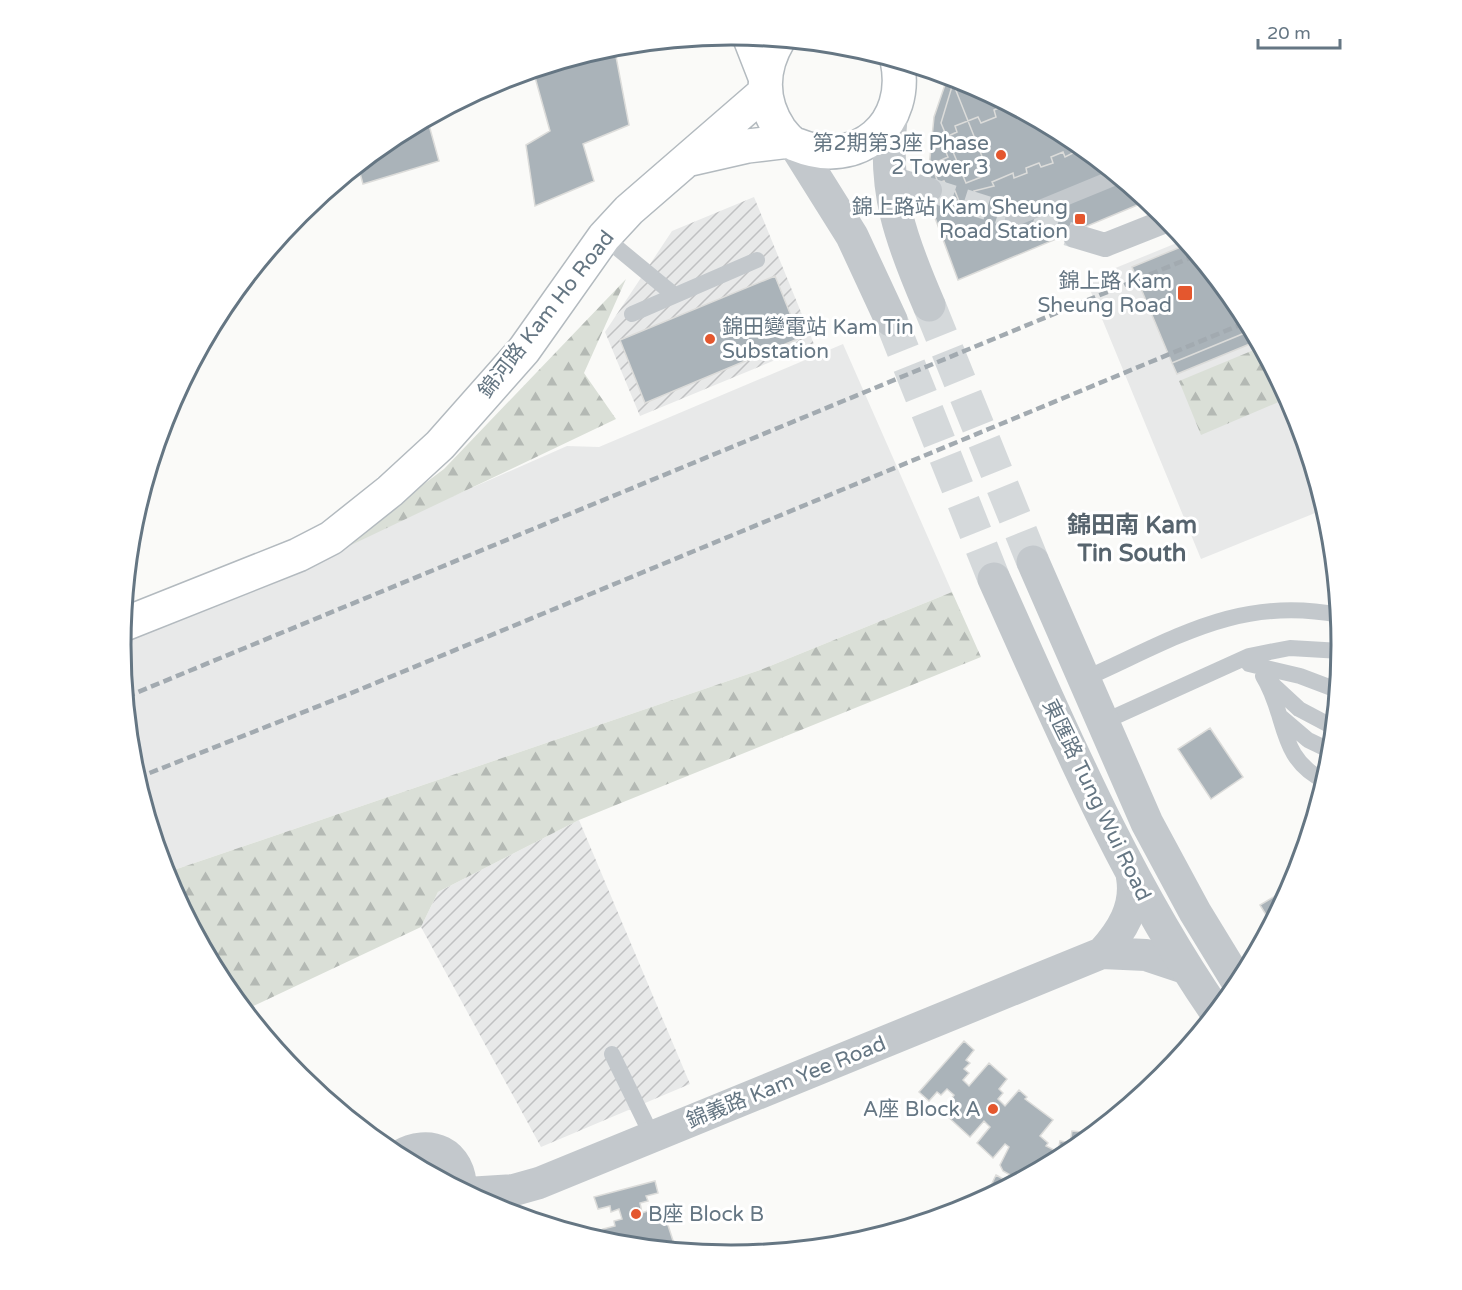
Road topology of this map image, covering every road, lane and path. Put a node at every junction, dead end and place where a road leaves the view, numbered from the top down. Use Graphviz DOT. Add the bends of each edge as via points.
graph roads {
  1 [pos="752,46"];
  2 [pos="775,46"];
  3 [pos="901,70"];
  4 [pos="764,85"];
  5 [pos="891,119"];
  6 [pos="792,143"];
  7 [pos="691,159"];
  8 [pos="888,177"];
  9 [pos="1109,180"];
  10 [pos="930,190"];
  11 [pos="1013,219"];
  12 [pos="1158,224"];
  13 [pos="1076,236"];
  14 [pos="604,237"];
  15 [pos="757,260"];
  16 [pos="673,294"];
  17 [pos="929,305"];
  18 [pos="632,314"];
  19 [pos="891,320"];
  20 [pos="1033,562"];
  21 [pos="994,579"];
  22 [pos="1330,614"];
  23 [pos="132,622"];
  24 [pos="1331,650"];
  25 [pos="1233,664"];
  26 [pos="1263,676"];
  27 [pos="1082,680"];
  28 [pos="1330,687"];
  29 [pos="1281,717"];
  30 [pos="1101,723"];
  31 [pos="1326,723"];
  32 [pos="1322,747"];
  33 [pos="1316,776"];
  34 [pos="1132,877"];
  35 [pos="1102,952"];
  36 [pos="1185,968"];
  37 [pos="1233,974"];
  38 [pos="1211,1005"];
  39 [pos="612,1054"];
  40 [pos="652,1137"];
  41 [pos="408,1151"];
  42 [pos="461,1180"];
  43 [pos="485,1192"];
  1 -- 4 [label="main road"];
  2 -- 4 [label="main road"];
  3 -- 5 [label="main road" via="900,93"];
  4 -- 6 [label="main road" via="774,120"];
  4 -- 7 [label="main road, 錦河路 Kam Ho Road"];
  5 -- 6 [label="main road, 錦河路 Kam Ho Road" via="867,142 853,148 818,152"];
  5 -- 8 [label="street"];
  6 -- 7 [label="main road, 錦河路 Kam Ho Road" via="748,146"];
  6 -- 19 [label="street" via="852,236"];
  7 -- 14 [label="main road, 錦河路 Kam Ho Road" via="659,182"];
  8 -- 10 [label="street"];
  8 -- 17 [label="street" via="899,232"];
  9 -- 11 [label="lane, bridge"];
  12 -- 13 [label="street" via="1105,245"];
  14 -- 16 [label="lane"];
  14 -- 23 [label="main road, 錦河路 Kam Ho Road" via="524,350 440,445 390,491 330,538 297,555"];
  15 -- 16 [label="lane"];
  16 -- 18 [label="lane"];
  20 -- 27 [label="street, 東匯路 Tung Wui Road"];
  21 -- 34 [label="street, 東匯路 Tung Wui Road"];
  22 -- 27 [label="lane" via="1278,610 1225,617"];
  24 -- 25 [label="lane" via="1290,648 1249,656"];
  25 -- 26 [label="lane" via="1249,667"];
  25 -- 28 [label="lane" via="1283,671"];
  25 -- 30 [label="lane"];
  26 -- 29 [label="lane"];
  26 -- 31 [label="lane" via="1299,709"];
  27 -- 30 [label="street, 東匯路 Tung Wui Road"];
  29 -- 32 [label="lane"];
  29 -- 33 [label="lane" via="1289,750"];
  30 -- 37 [label="street, 東匯路 Tung Wui Road" via="1169,867"];
  34 -- 35 [label="street, 錦義路 Kam Yee Road" via="1134,892 1128,915 1116,938"];
  34 -- 36 [label="street, 東匯路 Tung Wui Road"];
  35 -- 36 [label="street, 錦義路 Kam Yee Road" via="1146,955"];
  35 -- 40 [label="street, 錦義路 Kam Yee Road"];
  36 -- 38 [label="street, 東匯路 Tung Wui Road"];
  39 -- 40 [label="lane"];
  40 -- 43 [label="street, 錦義路 Kam Yee Road" via="539,1183"];
  41 -- 42 [label="street" via="427,1147 442,1152 454,1162"];
}
